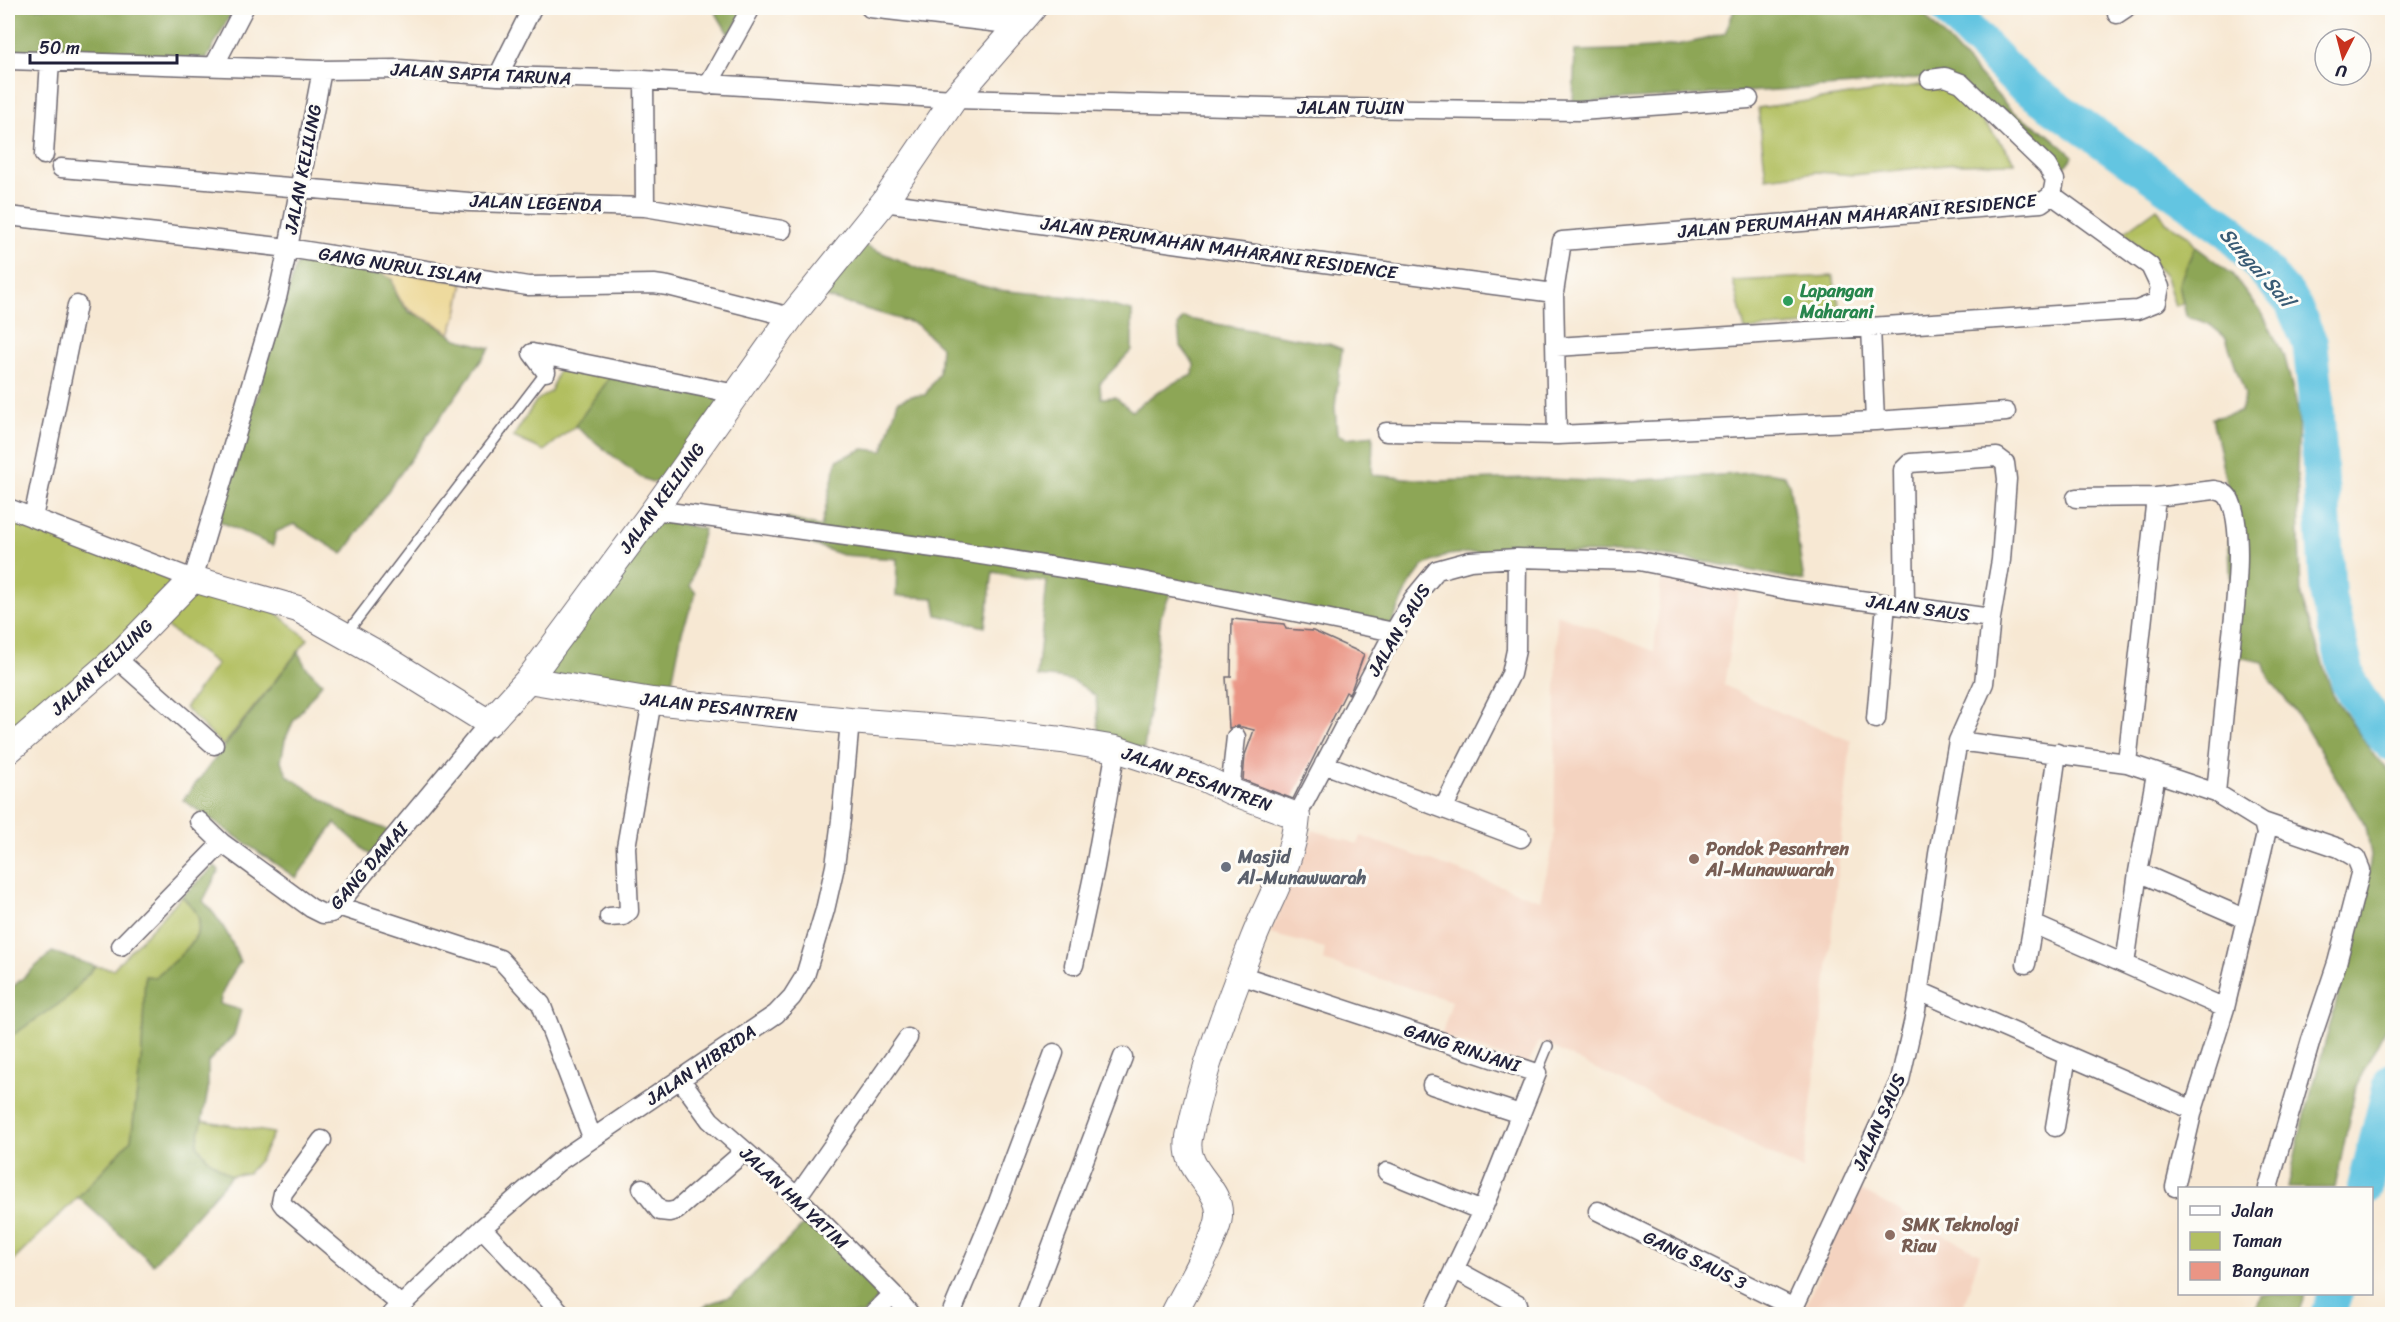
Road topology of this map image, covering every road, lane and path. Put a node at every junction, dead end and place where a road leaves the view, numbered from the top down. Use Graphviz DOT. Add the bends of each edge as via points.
graph roads {
  1 [pos="244,8"];
  2 [pos="532,8"];
  3 [pos="751,8"];
  4 [pos="870,8"];
  5 [pos="1025,16"];
  6 [pos="8,60"];
  7 [pos="50,61"];
  8 [pos="214,66"];
  9 [pos="322,70"];
  10 [pos="498,76"];
  11 [pos="644,80"];
  12 [pos="1930,80"];
  13 [pos="708,85"];
  14 [pos="954,99"];
  15 [pos="1749,99"];
  16 [pos="44,155"];
  17 [pos="61,168"];
  18 [pos="300,186"];
  19 [pos="2052,195"];
  20 [pos="884,202"];
  21 [pos="645,207"];
  22 [pos="8,216"];
  23 [pos="782,230"];
  24 [pos="288,248"];
  25 [pos="1554,293"];
  26 [pos="77,305"];
  27 [pos="791,317"];
  28 [pos="1871,327"];
  29 [pos="1556,347"];
  30 [pos="546,372"];
  31 [pos="736,394"];
  32 [pos="2006,412"];
  33 [pos="1875,421"];
  34 [pos="1386,432"];
  35 [pos="1557,435"];
  36 [pos="2156,497"];
  37 [pos="2076,498"];
  38 [pos="8,508"];
  39 [pos="654,510"];
  40 [pos="33,518"];
  41 [pos="1517,558"];
  42 [pos="193,579"];
  43 [pos="1886,604"];
  44 [pos="1905,606"];
  45 [pos="1991,618"];
  46 [pos="1394,632"];
  47 [pos="345,636"];
  48 [pos="116,658"];
  49 [pos="528,680"];
  50 [pos="652,701"];
  51 [pos="1876,719"];
  52 [pos="850,721"];
  53 [pos="489,723"];
  54 [pos="1236,737"];
  55 [pos="1958,741"];
  56 [pos="214,744"];
  57 [pos="1116,749"];
  58 [pos="8,751"];
  59 [pos="2057,753"];
  60 [pos="2127,763"];
  61 [pos="1324,764"];
  62 [pos="2156,774"];
  63 [pos="1230,791"];
  64 [pos="2216,793"];
  65 [pos="1444,807"];
  66 [pos="1297,816"];
  67 [pos="199,821"];
  68 [pos="2263,822"];
  69 [pos="1521,838"];
  70 [pos="222,843"];
  71 [pos="2138,872"];
  72 [pos="338,906"];
  73 [pos="609,917"];
  74 [pos="2246,919"];
  75 [pos="2033,924"];
  76 [pos="121,946"];
  77 [pos="2026,964"];
  78 [pos="2126,964"];
  79 [pos="1074,965"];
  80 [pos="1240,975"];
  81 [pos="1919,991"];
  82 [pos="2225,1008"];
  83 [pos="908,1038"];
  84 [pos="1548,1046"];
  85 [pos="1054,1053"];
  86 [pos="2067,1056"];
  87 [pos="1123,1057"];
  88 [pos="1537,1073"];
  89 [pos="681,1080"];
  90 [pos="1432,1085"];
  91 [pos="2193,1110"];
  92 [pos="1520,1114"];
  93 [pos="2055,1127"];
  94 [pos="592,1137"];
  95 [pos="322,1140"];
  96 [pos="745,1151"];
  97 [pos="1387,1172"];
  98 [pos="2175,1187"];
  99 [pos="2268,1187"];
  100 [pos="642,1188"];
  101 [pos="797,1197"];
  102 [pos="1482,1211"];
  103 [pos="1598,1211"];
  104 [pos="482,1228"];
  105 [pos="1454,1269"];
  106 [pos="893,1294"];
  107 [pos="397,1310"];
  108 [pos="1792,1311"];
  109 [pos="562,1314"];
  110 [pos="873,1314"];
  111 [pos="910,1314"];
  112 [pos="951,1314"];
  113 [pos="1026,1314"];
  114 [pos="1174,1314"];
  115 [pos="1433,1314"];
  116 [pos="1520,1314"];
  1 -- 8 [label="street"];
  2 -- 10 [label="street"];
  3 -- 13 [label="street"];
  4 -- 5 [label="street"];
  5 -- 14 [label="street, JALAN KELILING"];
  6 -- 7 [label="street, JALAN SAPTA TARUNA"];
  7 -- 8 [label="street, JALAN SAPTA TARUNA"];
  7 -- 16 [label="street"];
  8 -- 9 [label="street, JALAN SAPTA TARUNA"];
  9 -- 10 [label="street, JALAN SAPTA TARUNA" via="399,69"];
  9 -- 18 [label="street, JALAN KELILING"];
  10 -- 11 [label="street, JALAN SAPTA TARUNA"];
  11 -- 13 [label="street, JALAN SAPTA TARUNA"];
  11 -- 21 [label="street"];
  12 -- 19 [label="street" via="1946,77 1961,83 2048,166 2055,180"];
  13 -- 14 [label="street, JALAN SAPTA TARUNA"];
  14 -- 15 [label="street, JALAN TUJIN" via="1580,111"];
  14 -- 20 [label="street, JALAN KELILING"];
  17 -- 18 [label="street, JALAN LEGENDA"];
  18 -- 21 [label="street, JALAN LEGENDA" via="469,202"];
  18 -- 24 [label="street, JALAN KELILING"];
  19 -- 25 [label="street, JALAN PERUMAHAN MAHARANI RESIDENCE" via="2041,203 1562,241"];
  19 -- 28 [label="street, JALAN PERUMAHAN MAHARANI RESIDENCE" via="2150,266 2160,287 2157,302 2137,310"];
  20 -- 25 [label="street, JALAN PERUMAHAN MAHARANI RESIDENCE"];
  20 -- 27 [label="street, JALAN KELILING"];
  21 -- 23 [label="street, JALAN LEGENDA"];
  22 -- 24 [label="street, GANG NURUL ISLAM"];
  24 -- 27 [label="street, GANG NURUL ISLAM" via="539,287 668,286"];
  24 -- 42 [label="street, JALAN KELILING"];
  25 -- 29 [label="street, JALAN PERUMAHAN MAHARANI RESIDENCE"];
  26 -- 40 [label="street"];
  27 -- 31 [label="street, JALAN KELILING"];
  28 -- 29 [label="street, JALAN PERUMAHAN MAHARANI RESIDENCE"];
  28 -- 33 [label="street"];
  29 -- 35 [label="street, JALAN PERUMAHAN MAHARANI RESIDENCE"];
  30 -- 31 [label="street" via="532,352"];
  30 -- 47 [label="lane"];
  31 -- 39 [label="street, JALAN KELILING"];
  32 -- 33 [label="street"];
  33 -- 35 [label="street"];
  34 -- 35 [label="street"];
  36 -- 37 [label="street"];
  36 -- 60 [label="street"];
  36 -- 64 [label="street" via="2220,491 2228,496 2233,509 2237,576"];
  38 -- 40 [label="street"];
  39 -- 46 [label="street" via="1137,580"];
  39 -- 49 [label="street, JALAN KELILING"];
  40 -- 42 [label="street"];
  41 -- 43 [label="street, JALAN SAUS" via="1639,561 1787,590"];
  41 -- 46 [label="street, JALAN SAUS" via="1470,561 1437,570 1413,599"];
  41 -- 65 [label="street" via="1516,650 1511,674"];
  42 -- 47 [label="street" via="298,609"];
  42 -- 48 [label="street, JALAN KELILING"];
  43 -- 44 [label="street, JALAN SAUS"];
  43 -- 51 [label="street"];
  44 -- 45 [label="street, JALAN SAUS"];
  44 -- 45 [label="street" via="1903,470 1910,464 1997,458 2005,463 2007,479 2001,560"];
  45 -- 55 [label="street, JALAN SAUS" via="1984,683"];
  46 -- 61 [label="street, JALAN SAUS"];
  47 -- 53 [label="street"];
  48 -- 56 [label="street"];
  48 -- 58 [label="street, JALAN KELILING"];
  49 -- 50 [label="street, JALAN PESANTREN"];
  49 -- 53 [label="street, JALAN KELILING"];
  50 -- 52 [label="street, JALAN PESANTREN"];
  50 -- 73 [label="street" via="626,847 629,911 623,916"];
  52 -- 57 [label="street, JALAN PESANTREN" via="980,731"];
  52 -- 89 [label="street, JALAN HIBRIDA" via="835,866 805,976 776,1014"];
  53 -- 72 [label="street, GANG DAMAI"];
  54 -- 63 [label="street"];
  55 -- 59 [label="street"];
  55 -- 81 [label="street, JALAN SAUS"];
  57 -- 63 [label="street, JALAN PESANTREN" via="1199,776"];
  57 -- 79 [label="street"];
  59 -- 60 [label="street"];
  59 -- 75 [label="street"];
  60 -- 62 [label="street"];
  61 -- 65 [label="street"];
  61 -- 66 [label="street, JALAN SAUS"];
  62 -- 64 [label="street"];
  62 -- 71 [label="street"];
  63 -- 66 [label="street, JALAN PESANTREN"];
  64 -- 68 [label="street"];
  65 -- 69 [label="street"];
  66 -- 80 [label="street" via="1289,857"];
  67 -- 70 [label="street, GANG DAMAI"];
  68 -- 74 [label="street" via="2266,834"];
  68 -- 99 [label="street" via="2339,848 2356,858 2361,870 2337,963"];
  70 -- 72 [label="street, GANG DAMAI" via="317,912 331,913"];
  70 -- 76 [label="street"];
  71 -- 74 [label="street"];
  71 -- 78 [label="street"];
  72 -- 94 [label="street" via="500,959 541,1004"];
  74 -- 82 [label="street"];
  75 -- 77 [label="street"];
  75 -- 78 [label="street"];
  78 -- 82 [label="street"];
  80 -- 88 [label="street, GANG RINJANI"];
  80 -- 114 [label="street" via="1210,1056 1188,1148 1193,1168 1216,1196 1219,1215 1214,1235"];
  81 -- 86 [label="street"];
  81 -- 108 [label="street, JALAN SAUS" via="1895,1094"];
  82 -- 91 [label="street"];
  83 -- 101 [label="street"];
  84 -- 88 [label="lane"];
  85 -- 112 [label="street"];
  86 -- 91 [label="street"];
  86 -- 93 [label="street"];
  87 -- 113 [label="street"];
  88 -- 92 [label="street, GANG RINJANI"];
  89 -- 94 [label="street, JALAN HIBRIDA"];
  89 -- 96 [label="street, JALAN HM YATIM" via="710,1120"];
  90 -- 92 [label="street"];
  91 -- 98 [label="street"];
  92 -- 102 [label="street, GANG RINJANI"];
  94 -- 104 [label="street, JALAN HIBRIDA"];
  95 -- 107 [label="street" via="283,1193 281,1202"];
  96 -- 100 [label="street" via="677,1210 660,1211"];
  96 -- 101 [label="street, JALAN HM YATIM"];
  97 -- 102 [label="street"];
  101 -- 106 [label="street, JALAN HM YATIM"];
  102 -- 105 [label="street, GANG RINJANI"];
  103 -- 108 [label="street, GANG SAUS 3"];
  104 -- 107 [label="street, JALAN HIBRIDA"];
  104 -- 109 [label="street"];
  105 -- 115 [label="street, GANG RINJANI"];
  105 -- 116 [label="street" via="1518,1304"];
  106 -- 110 [label="street"];
  106 -- 111 [label="street, JALAN HM YATIM"];
}
